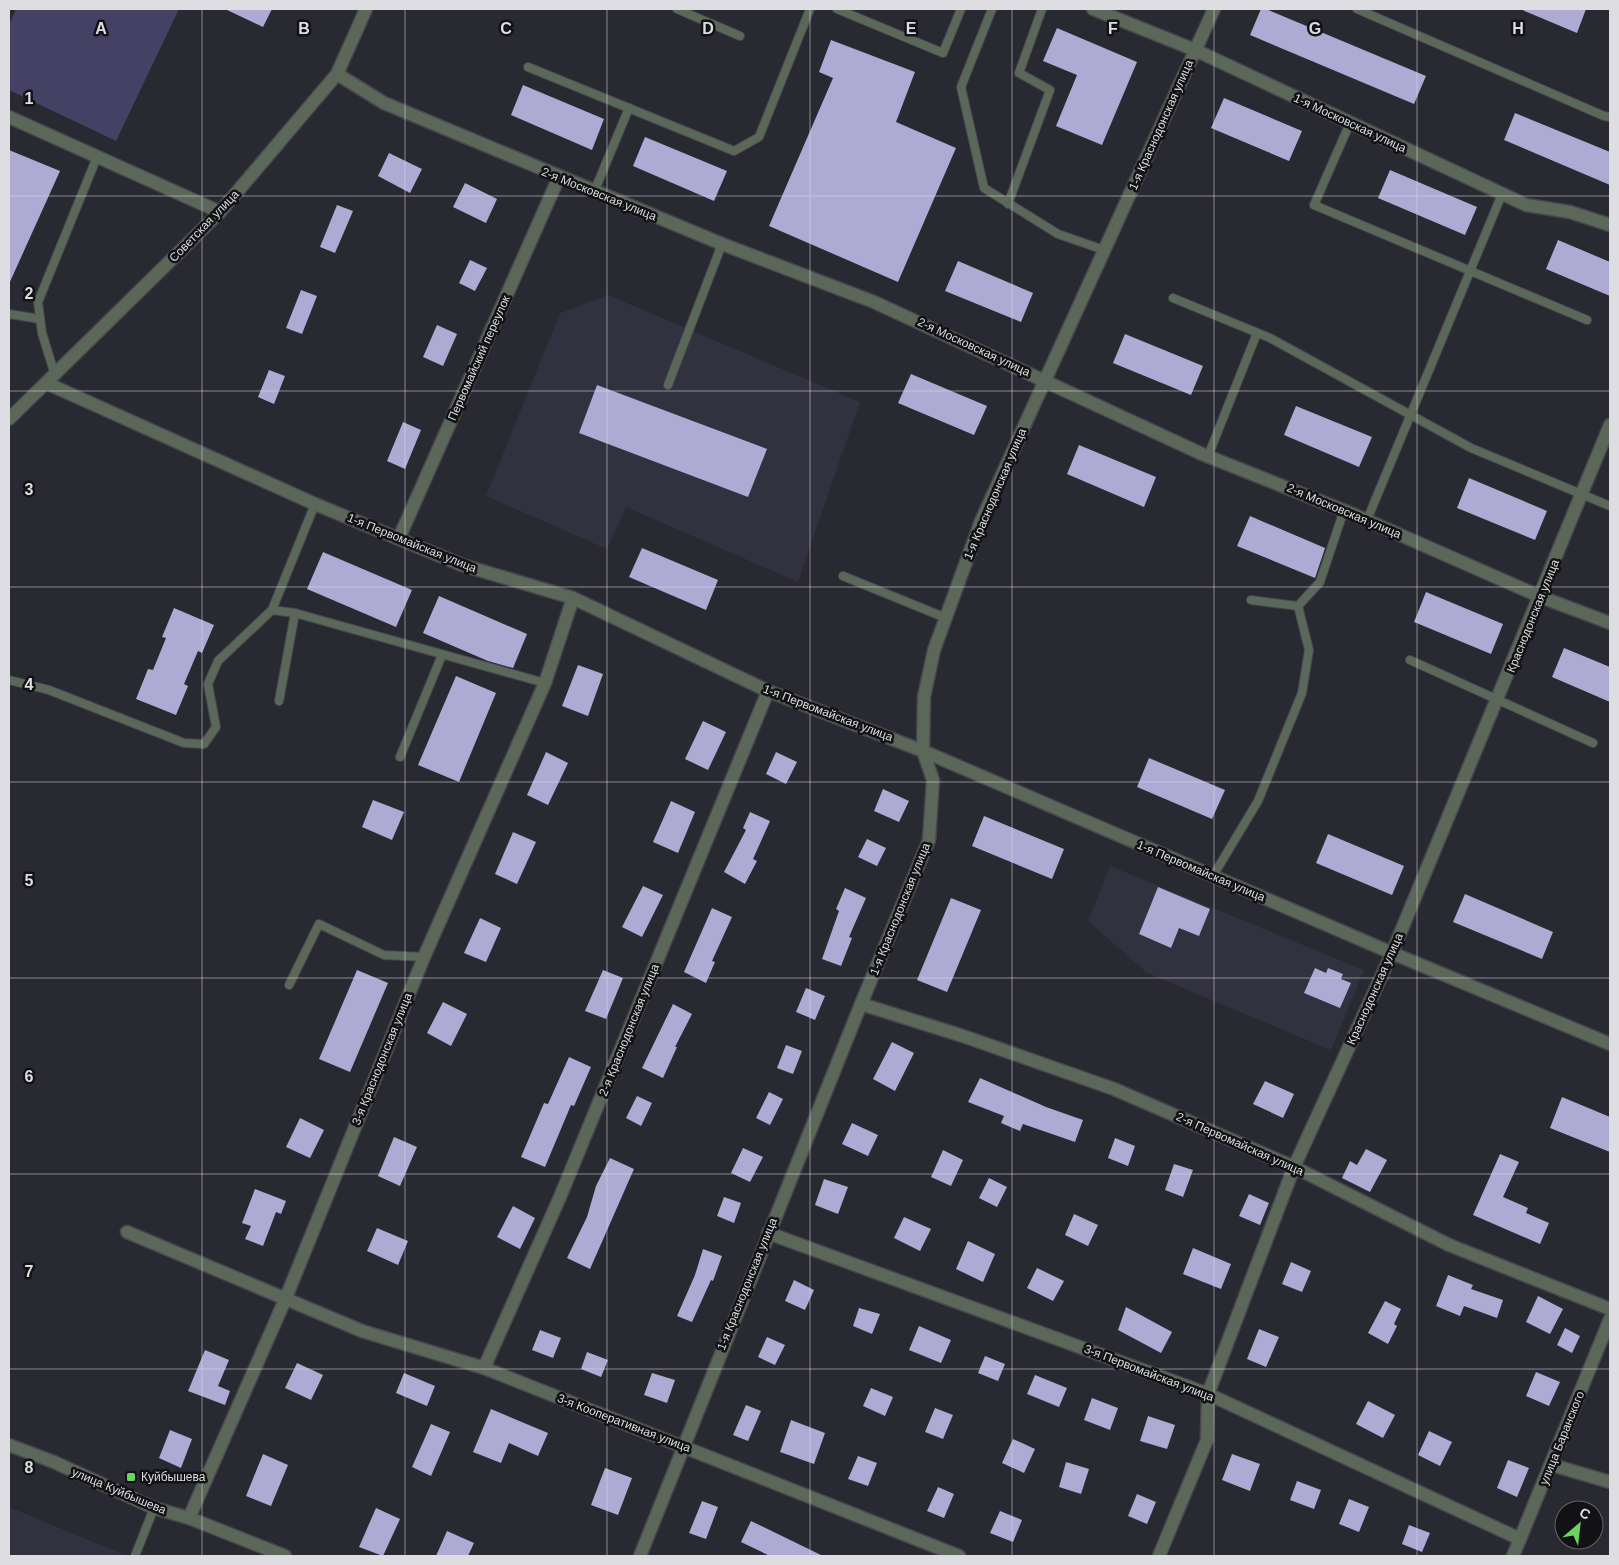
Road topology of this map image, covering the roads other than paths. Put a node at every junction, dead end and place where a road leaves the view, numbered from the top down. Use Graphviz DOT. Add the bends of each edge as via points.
graph roads {
  1 [pos="366,9"];
  2 [pos="677,9"];
  3 [pos="810,9"];
  4 [pos="837,9"];
  5 [pos="961,9"];
  6 [pos="992,9"];
  7 [pos="1042,9"];
  8 [pos="1093,9"];
  9 [pos="1214,9"];
  10 [pos="1357,9"];
  11 [pos="1373,12"];
  12 [pos="740,36"];
  13 [pos="1195,50"];
  14 [pos="528,67"];
  15 [pos="337,74"];
  16 [pos="629,108"];
  17 [pos="9,117"];
  18 [pos="1610,117"];
  19 [pos="1350,123"];
  20 [pos="97,157"];
  21 [pos="560,177"];
  22 [pos="594,192"];
  23 [pos="1502,194"];
  24 [pos="1008,204"];
  25 [pos="220,212"];
  26 [pos="1610,225"];
  27 [pos="722,244"];
  28 [pos="1104,250"];
  29 [pos="1470,272"];
  30 [pos="1174,298"];
  31 [pos="9,314"];
  32 [pos="40,319"];
  33 [pos="1586,320"];
  34 [pos="1258,333"];
  35 [pos="51,379"];
  36 [pos="1045,380"];
  37 [pos="668,385"];
  38 [pos="1410,416"];
  39 [pos="9,419"];
  40 [pos="1610,425"];
  41 [pos="1208,456"];
  42 [pos="1582,495"];
  43 [pos="315,504"];
  44 [pos="1610,506"];
  45 [pos="1344,510"];
  46 [pos="1367,520"];
  47 [pos="399,538"];
  48 [pos="843,576"];
  49 [pos="1541,597"];
  50 [pos="573,598"];
  51 [pos="1252,600"];
  52 [pos="1298,606"];
  53 [pos="272,610"];
  54 [pos="295,613"];
  55 [pos="946,618"];
  56 [pos="1610,623"];
  57 [pos="442,655"];
  58 [pos="1410,660"];
  59 [pos="9,680"];
  60 [pos="545,683"];
  61 [pos="768,690"];
  62 [pos="1498,700"];
  63 [pos="279,701"];
  64 [pos="1593,743"];
  65 [pos="923,751"];
  66 [pos="400,757"];
  67 [pos="1213,876"];
  68 [pos="1392,953"];
  69 [pos="424,956"];
  70 [pos="289,985"];
  71 [pos="861,1004"];
  72 [pos="1610,1044"];
  73 [pos="1294,1167"];
  74 [pos="127,1232"];
  75 [pos="768,1233"];
  76 [pos="285,1300"];
  77 [pos="1610,1309"];
  78 [pos="1610,1319"];
  79 [pos="484,1368"];
  80 [pos="1208,1394"];
  81 [pos="9,1445"];
  82 [pos="682,1446"];
  83 [pos="1552,1465"];
  84 [pos="1610,1482"];
  85 [pos="154,1508"];
  86 [pos="189,1518"];
  87 [pos="1520,1539"];
  88 [pos="135,1556"];
  89 [pos="285,1556"];
  90 [pos="640,1556"];
  91 [pos="959,1556"];
  92 [pos="1159,1556"];
  93 [pos="1513,1556"];
  1 -- 15 [label="street, Советская улица"];
  2 -- 12 [label="lane"];
  3 -- 16 [label="lane" via="759,137 734,151"];
  4 -- 5 [label="lane" via="943,52"];
  6 -- 24 [label="lane" via="961,87 984,188"];
  7 -- 24 [label="lane" via="1019,73 1050,90"];
  8 -- 13 [label="street, 1-я Московская улица"];
  9 -- 13 [label="street, 1-я Краснодонская улица"];
  10 -- 11 [label="lane"];
  11 -- 18 [label="lane"];
  13 -- 19 [label="street, 1-я Московская улица"];
  13 -- 28 [label="street, 1-я Краснодонская улица"];
  14 -- 16 [label="lane"];
  15 -- 21 [label="street, 2-я Московская улица" via="384,103"];
  15 -- 25 [label="street, Советская улица"];
  16 -- 22 [label="lane"];
  17 -- 20 [label="street"];
  19 -- 23 [label="street, 1-я Московская улица"];
  19 -- 29 [label="lane" via="1314,205"];
  20 -- 25 [label="street"];
  20 -- 32 [label="lane" via="38,302"];
  21 -- 22 [label="street, 2-я Московская улица"];
  21 -- 47 [label="street, Первомайский переулок"];
  22 -- 27 [label="street, 2-я Московская улица"];
  23 -- 26 [label="street, 1-я Московская улица" via="1526,205 1570,212"];
  23 -- 29 [label="lane"];
  24 -- 28 [label="lane" via="1058,234"];
  25 -- 35 [label="street, Советская улица"];
  27 -- 36 [label="street, 2-я Московская улица" via="874,302"];
  27 -- 37 [label="lane"];
  28 -- 36 [label="street, 1-я Краснодонская улица"];
  29 -- 33 [label="lane"];
  29 -- 38 [label="lane"];
  30 -- 34 [label="lane"];
  31 -- 32 [label="lane"];
  32 -- 35 [label="lane"];
  34 -- 38 [label="lane"];
  34 -- 41 [label="lane"];
  35 -- 39 [label="street, Советская улица"];
  35 -- 43 [label="street, 1-я Первомайская улица"];
  36 -- 41 [label="street, 2-я Московская улица"];
  36 -- 55 [label="street, 1-я Краснодонская улица" via="981,520"];
  38 -- 42 [label="lane" via="1471,448"];
  38 -- 46 [label="lane"];
  40 -- 42 [label="street, Краснодонская улица"];
  41 -- 45 [label="street, 2-я Московская улица"];
  42 -- 44 [label="lane"];
  42 -- 49 [label="street, Краснодонская улица"];
  43 -- 47 [label="street, 1-я Первомайская улица"];
  43 -- 53 [label="lane"];
  45 -- 46 [label="street, 2-я Московская улица"];
  45 -- 52 [label="lane" via="1320,582"];
  46 -- 49 [label="street, 2-я Московская улица"];
  47 -- 50 [label="street, 1-я Первомайская улица" via="462,565"];
  48 -- 55 [label="lane"];
  49 -- 56 [label="street, 2-я Московская улица"];
  49 -- 62 [label="street, Краснодонская улица"];
  50 -- 60 [label="street, 3-я Краснодонская улица"];
  50 -- 61 [label="street, 1-я Первомайская улица"];
  51 -- 52 [label="lane"];
  52 -- 67 [label="lane" via="1309,650 1302,693 1258,801"];
  53 -- 54 [label="lane"];
  53 -- 59 [label="lane" via="218,661 208,684 216,727 204,744 184,743 49,690"];
  54 -- 57 [label="lane"];
  54 -- 63 [label="lane"];
  55 -- 65 [label="street, 1-я Краснодонская улица" via="934,650 924,697"];
  57 -- 60 [label="lane"];
  57 -- 66 [label="lane"];
  58 -- 62 [label="lane"];
  60 -- 69 [label="street, 3-я Краснодонская улица"];
  61 -- 65 [label="street, 1-я Первомайская улица"];
  61 -- 79 [label="street, 2-я Краснодонская улица" via="564,1188"];
  62 -- 64 [label="lane"];
  62 -- 68 [label="street, Краснодонская улица"];
  65 -- 67 [label="street, 1-я Первомайская улица"];
  65 -- 71 [label="street, 1-я Краснодонская улица" via="932,780 929,840"];
  67 -- 68 [label="street, 1-я Первомайская улица"];
  68 -- 72 [label="street, 1-я Первомайская улица"];
  68 -- 73 [label="street, Краснодонская улица"];
  69 -- 70 [label="lane" via="384,955 319,924"];
  69 -- 76 [label="street, 3-я Краснодонская улица"];
  71 -- 73 [label="street, 2-я Первомайская улица" via="1114,1089"];
  71 -- 75 [label="street, 1-я Краснодонская улица"];
  73 -- 77 [label="street, 2-я Первомайская улица" via="1449,1245"];
  73 -- 80 [label="street, Краснодонская улица"];
  74 -- 76 [label="street, 3-я Кооперативная улица"];
  75 -- 80 [label="street, 3-я Первомайская улица"];
  75 -- 82 [label="street, 1-я Краснодонская улица"];
  76 -- 79 [label="street, 3-я Кооперативная улица" via="362,1331"];
  76 -- 86 [label="street, 3-я Краснодонская улица"];
  78 -- 83 [label="street, улица Баранского"];
  79 -- 82 [label="street, 3-я Кооперативная улица"];
  80 -- 87 [label="street, 3-я Первомайская улица"];
  80 -- 92 [label="street, Краснодонская улица" via="1207,1440"];
  81 -- 85 [label="street, улица Куйбышева"];
  82 -- 90 [label="street, 1-я Краснодонская улица"];
  82 -- 91 [label="street, 3-я Кооперативная улица"];
  83 -- 84 [label="street"];
  83 -- 87 [label="street, улица Баранского"];
  85 -- 86 [label="street, улица Куйбышева"];
  85 -- 88 [label="lane"];
  86 -- 89 [label="street, улица Куйбышева"];
  87 -- 93 [label="street, улица Баранского"];
}
